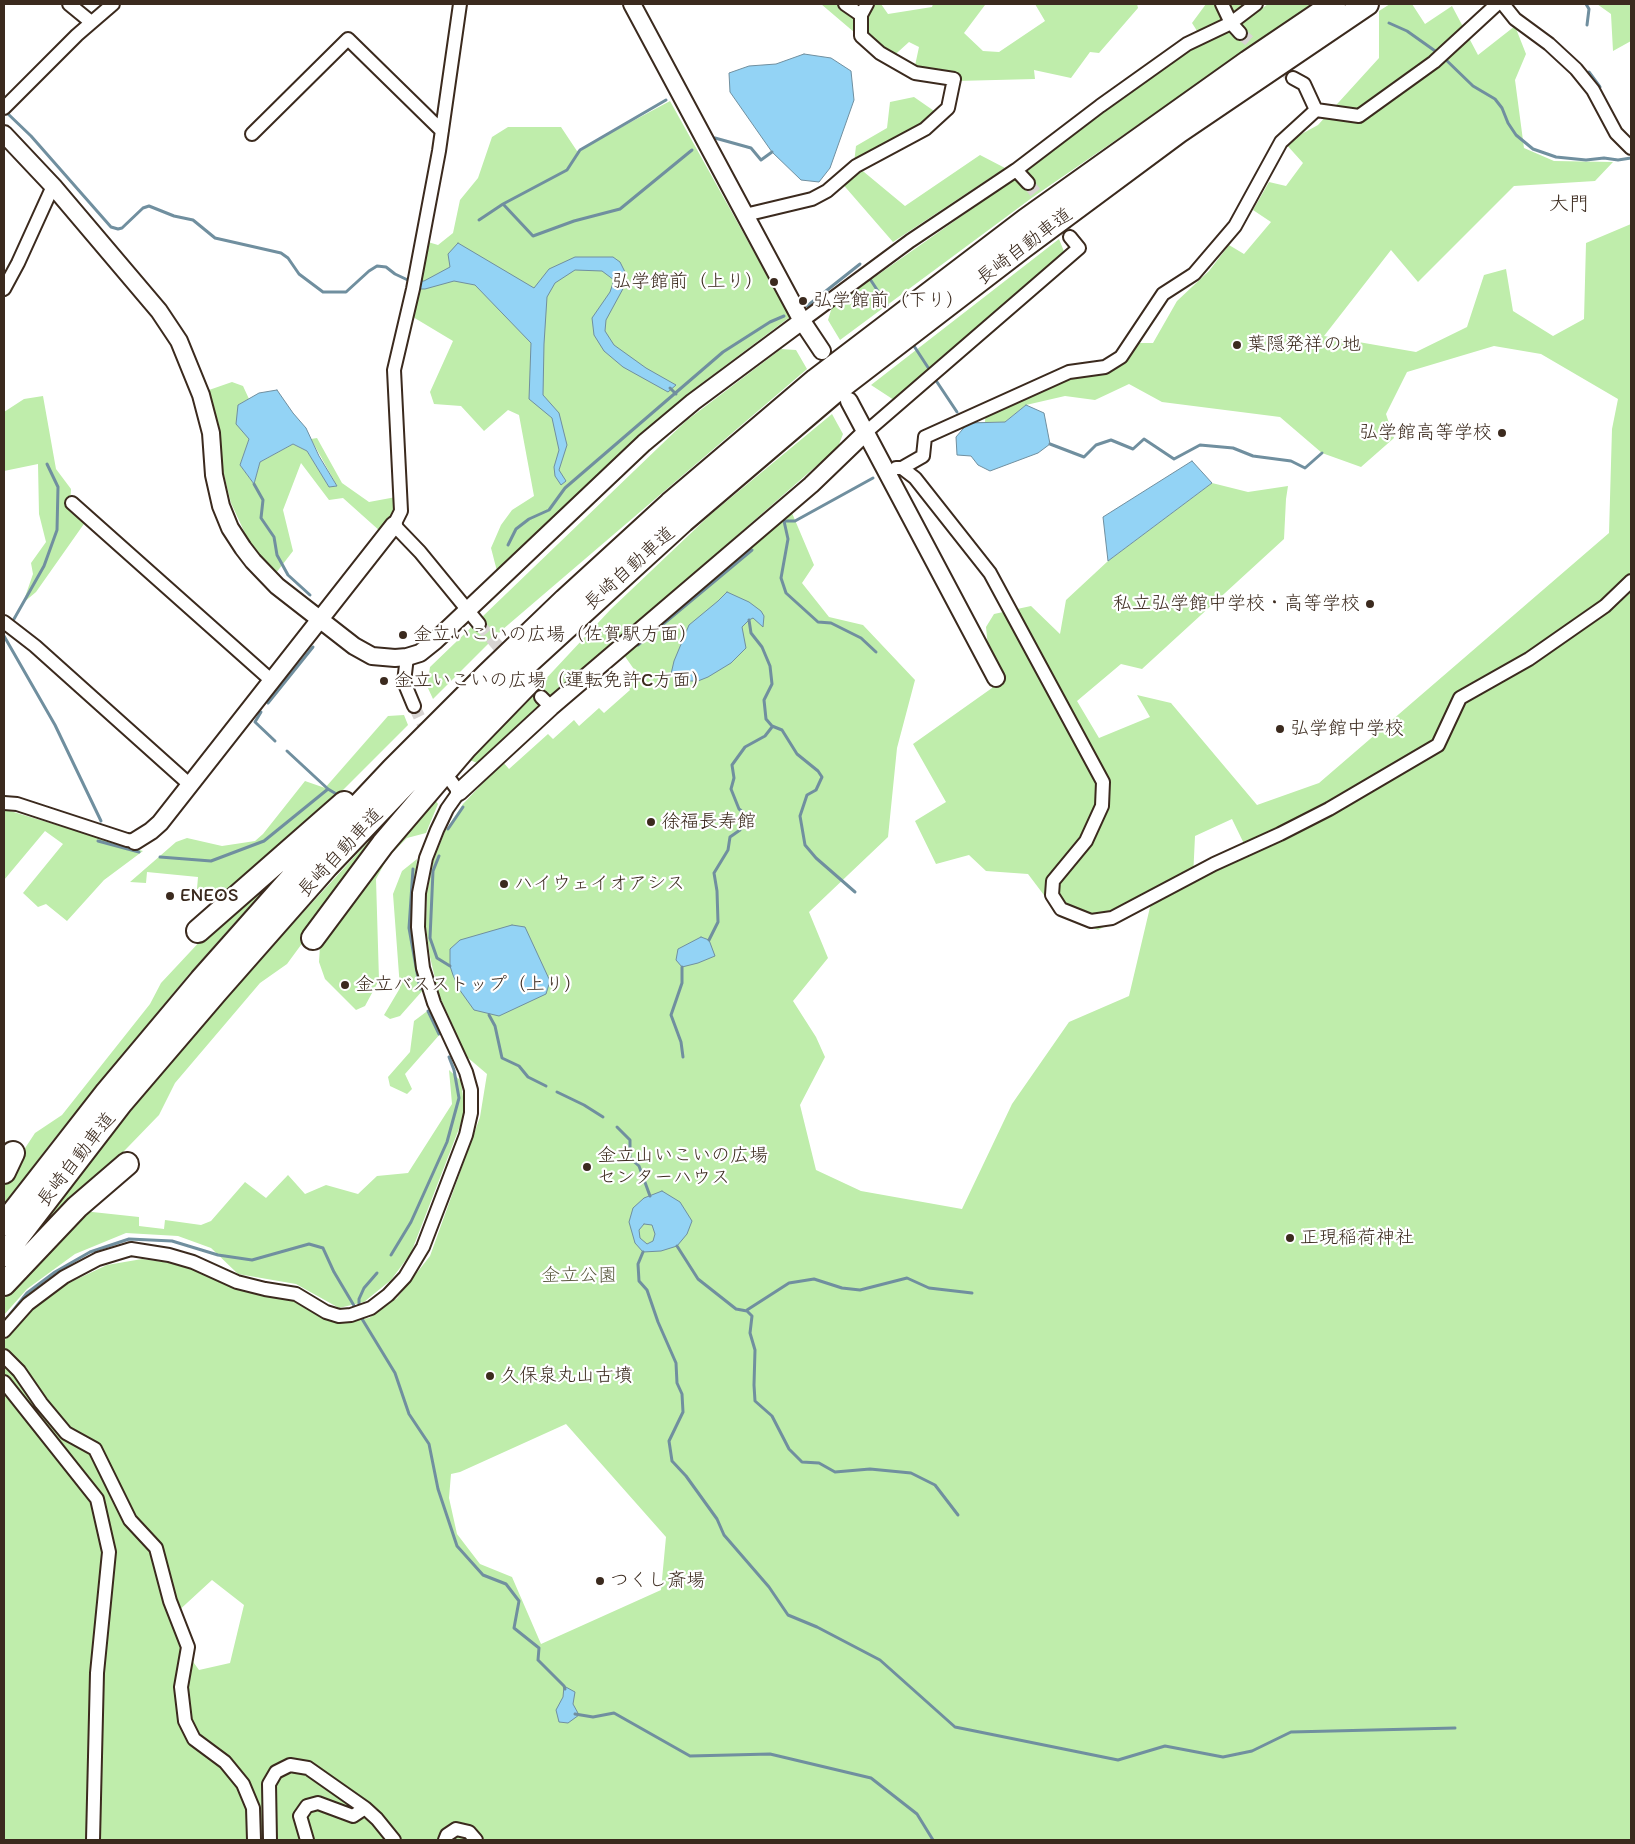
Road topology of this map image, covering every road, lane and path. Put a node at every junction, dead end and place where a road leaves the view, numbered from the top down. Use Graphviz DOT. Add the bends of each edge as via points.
graph roads {
  1 [pos="69,4"];
  2 [pos="114,4"];
  3 [pos="460,4"];
  4 [pos="632,4"];
  5 [pos="845,4"];
  6 [pos="1222,4"];
  7 [pos="1256,4"];
  8 [pos="1334,4"];
  9 [pos="1367,4"];
  10 [pos="1498,4"];
  11 [pos="1503,4"];
  12 [pos="864,9"];
  13 [pos="91,22"];
  14 [pos="1231,23"];
  15 [pos="1240,33"];
  16 [pos="1294,78"];
  17 [pos="6,106"];
  18 [pos="1316,110"];
  19 [pos="442,131"];
  20 [pos="4,134"];
  21 [pos="252,134"];
  22 [pos="1631,148"];
  23 [pos="1016,170"];
  24 [pos="1028,183"];
  25 [pos="53,186"];
  26 [pos="745,214"];
  27 [pos="1070,237"];
  28 [pos="4,289"];
  29 [pos="802,321"];
  30 [pos="822,351"];
  31 [pos="849,401"];
  32 [pos="865,433"];
  33 [pos="884,468"];
  34 [pos="902,468"];
  35 [pos="72,503"];
  36 [pos="683,521"];
  37 [pos="394,525"];
  38 [pos="1631,581"];
  39 [pos="468,611"];
  40 [pos="320,620"];
  41 [pos="4,622"];
  42 [pos="479,624"];
  43 [pos="407,657"];
  44 [pos="486,675"];
  45 [pos="996,678"];
  46 [pos="272,681"];
  47 [pos="414,706"];
  48 [pos="189,784"];
  49 [pos="455,787"];
  50 [pos="4,803"];
  51 [pos="136,841"];
  52 [pos="198,931"];
  53 [pos="313,938"];
  54 [pos="127,1164"];
  55 [pos="4,1224"];
  56 [pos="4,1255"];
  57 [pos="4,1284"];
  58 [pos="4,1331"];
  59 [pos="4,1356"];
  60 [pos="4,1382"];
  61 [pos="365,1808"];
  62 [pos="93,1840"];
  63 [pos="254,1840"];
  64 [pos="270,1840"];
  65 [pos="307,1840"];
  66 [pos="394,1840"];
  67 [pos="444,1840"];
  68 [pos="476,1840"];
  1 -- 13 [label="street"];
  2 -- 13 [label="street"];
  3 -- 19 [label="street"];
  4 -- 26 [label="street"];
  5 -- 12 [label="street"];
  6 -- 14 [label="street"];
  7 -- 14 [label="street"];
  8 -- 44 [label="highway, 長崎自動車道" via="1026,220 816,380 670,504"];
  9 -- 36 [label="highway, 長崎自動車道" via="1178,132 1023,247 834,394"];
  10 -- 18 [label="street" via="1434,62 1359,116"];
  11 -- 22 [label="street" via="1515,19 1576,69 1594,90 1616,133"];
  12 -- 26 [label="street" via="861,36 880,53 915,73 954,79 948,108 925,129 856,166 827,191 812,199"];
  13 -- 17 [label="street"];
  14 -- 15 [label="street"];
  14 -- 23 [label="street" via="1187,44"];
  16 -- 18 [label="street" via="1304,84"];
  18 -- 34 [label="street" via="1281,142 1236,226 1194,274 1163,294 1122,357 1105,367 1070,372 925,437 923,456"];
  19 -- 21 [label="street" via="348,39"];
  19 -- 37 [label="street" via="394,370 401,511"];
  20 -- 25 [label="street"];
  23 -- 24 [label="street"];
  23 -- 29 [label="street"];
  25 -- 28 [label="street"];
  25 -- 40 [label="street" via="159,310 179,340 201,395 211,433 214,475 230,528 264,574"];
  26 -- 29 [label="street"];
  27 -- 32 [label="street" via="1079,248"];
  29 -- 30 [label="street"];
  29 -- 39 [label="street" via="693,402 644,443"];
  31 -- 32 [label="street"];
  32 -- 33 [label="street"];
  32 -- 49 [label="street" via="811,485 546,702"];
  33 -- 34 [label="street"];
  33 -- 45 [label="street"];
  34 -- 38 [label="street" via="915,478 990,573 1103,782 1102,806 1086,841 1054,881 1052,894 1061,909 1091,921 1112,918 1214,864 1280,834 1438,745 1460,698 1529,659 1605,606"];
  35 -- 46 [label="street"];
  36 -- 53 [label="highway" via="465,748 383,844"];
  36 -- 56 [label="highway, 長崎自動車道" via="499,689 327,866 121,1104"];
  37 -- 39 [label="street"];
  37 -- 40 [label="street"];
  39 -- 42 [label="street"];
  39 -- 43 [label="street" via="420,653"];
  40 -- 43 [label="street" via="372,656"];
  40 -- 46 [label="street"];
  41 -- 48 [label="street"];
  43 -- 47 [label="street" via="404,682"];
  44 -- 52 [label="highway"];
  44 -- 55 [label="highway, 長崎自動車道" via="313,854 201,980"];
  46 -- 48 [label="street"];
  48 -- 51 [label="street" via="160,823"];
  49 -- 58 [label="street" via="426,858 419,893 418,927 423,968 434,1003 466,1072 471,1090 471,1113 466,1135 424,1247 405,1277 388,1295 364,1311 339,1316 296,1294 265,1290 237,1282 193,1262 131,1249 98,1259 64,1277 28,1304"];
  50 -- 51 [label="street"];
  54 -- 57 [label="highway" via="78,1207"];
  59 -- 63 [label="street" via="66,1433 95,1449 130,1520 156,1548 170,1601 188,1647 181,1687 185,1721 194,1739 225,1762 243,1784 253,1808"];
  60 -- 62 [label="street" via="97,1499 109,1552 97,1673"];
  61 -- 64 [label="street" via="308,1768 290,1765 276,1772 269,1784"];
  61 -- 65 [label="street" via="353,1816 318,1803 307,1806 300,1816"];
  61 -- 66 [label="street"];
  67 -- 68 [label="street" via="456,1828 469,1832"];
}
